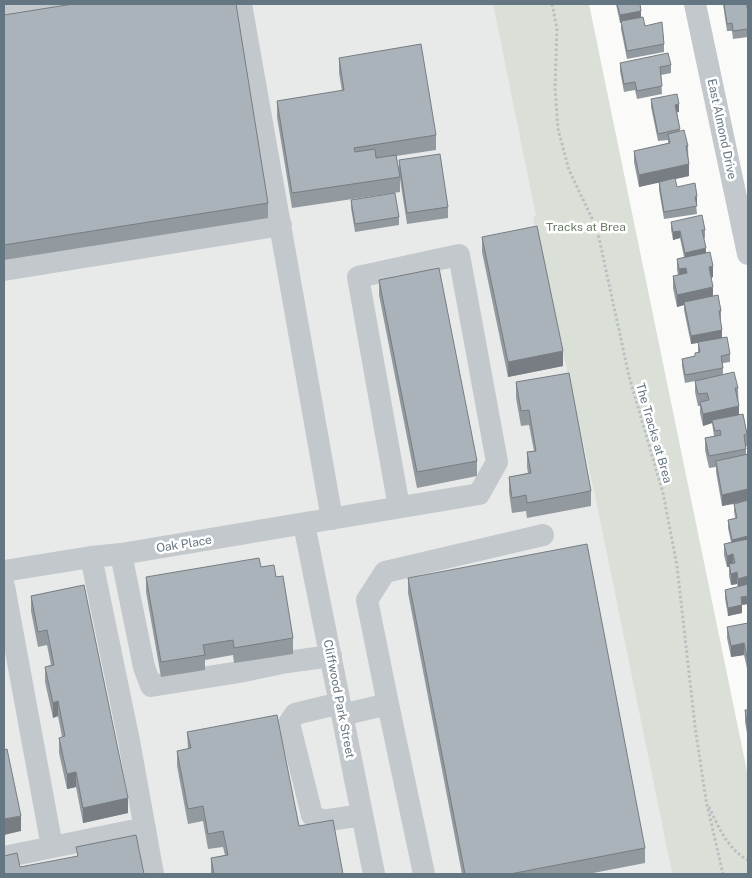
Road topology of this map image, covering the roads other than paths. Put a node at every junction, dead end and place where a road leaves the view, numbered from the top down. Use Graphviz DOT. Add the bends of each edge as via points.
graph roads {
  1 [pos="72,4"];
  2 [pos="241,4"];
  3 [pos="695,4"];
  4 [pos="4,14"];
  5 [pos="280,225"];
  6 [pos="748,254"];
  7 [pos="4,270"];
  8 [pos="399,507"];
  9 [pos="332,519"];
  10 [pos="304,524"];
  11 [pos="543,534"];
  12 [pos="121,554"];
  13 [pos="91,556"];
  14 [pos="4,571"];
  15 [pos="4,586"];
  16 [pos="331,656"];
  17 [pos="388,704"];
  18 [pos="341,709"];
  19 [pos="362,815"];
  20 [pos="145,828"];
  21 [pos="52,847"];
  22 [pos="4,857"];
  23 [pos="153,874"];
  24 [pos="374,874"];
  25 [pos="424,874"];
  1 -- 4 [label="street"];
  2 -- 5 [label="street"];
  3 -- 6 [label="street, East Almond Drive"];
  5 -- 7 [label="street"];
  5 -- 9 [label="street"];
  8 -- 8 [label="street, Oak Place" via="479,494 497,462 459,255 358,276"];
  8 -- 9 [label="street, Oak Place"];
  9 -- 10 [label="street, Oak Place"];
  10 -- 12 [label="street, Oak Place"];
  10 -- 16 [label="street, Cliffwood Park Street"];
  11 -- 17 [label="street" via="385,572 367,600"];
  12 -- 13 [label="street, Oak Place"];
  12 -- 16 [label="street" via="150,686"];
  13 -- 14 [label="street, Oak Place"];
  13 -- 20 [label="street"];
  15 -- 21 [label="street"];
  16 -- 18 [label="street, Cliffwood Park Street"];
  17 -- 18 [label="street"];
  17 -- 25 [label="street"];
  18 -- 19 [label="street, Cliffwood Park Street"];
  18 -- 19 [label="street" via="295,714 289,723 312,815 322,821"];
  19 -- 24 [label="street, Cliffwood Park Street"];
  20 -- 21 [label="street"];
  20 -- 23 [label="street"];
  21 -- 22 [label="street"];
}
